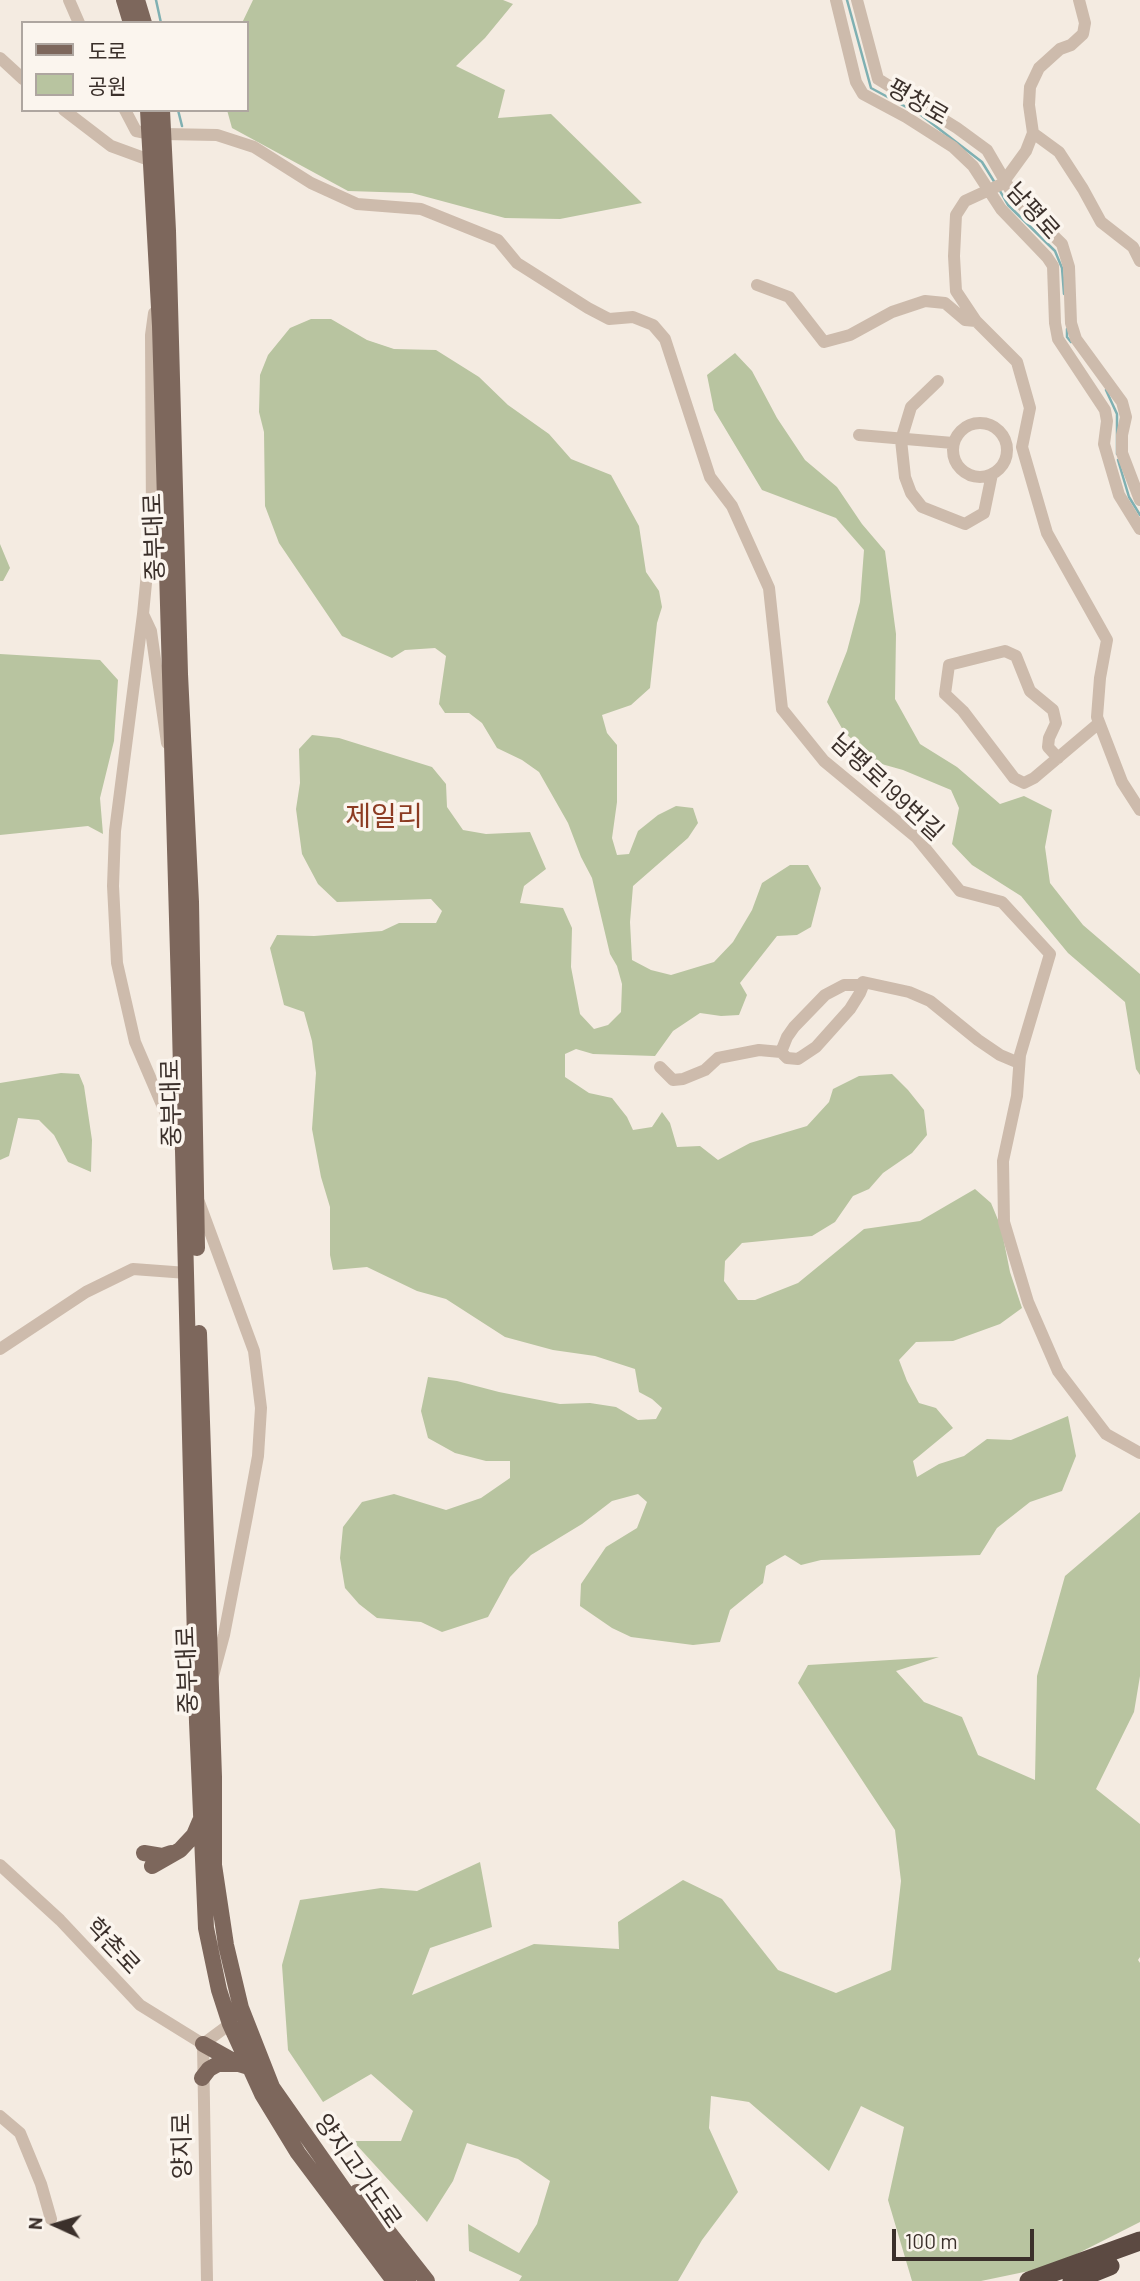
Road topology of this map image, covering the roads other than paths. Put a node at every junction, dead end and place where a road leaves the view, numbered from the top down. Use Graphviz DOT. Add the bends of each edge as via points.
graph roads {
  1 [pos="69,0"];
  2 [pos="124,0"];
  3 [pos="137,0"];
  4 [pos="836,0"];
  5 [pos="857,0"];
  6 [pos="1079,0"];
  7 [pos="78,21"];
  8 [pos="130,21"];
  9 [pos="143,21"];
  10 [pos="2,66"];
  11 [pos="21,78"];
  12 [pos="67,112"];
  13 [pos="126,112"];
  14 [pos="149,112"];
  15 [pos="162,112"];
  16 [pos="1033,133"];
  17 [pos="158,134"];
  18 [pos="152,162"];
  19 [pos="996,186"];
  20 [pos="1140,261"];
  21 [pos="757,285"];
  22 [pos="157,292"];
  23 [pos="976,321"];
  24 [pos="938,382"];
  25 [pos="859,435"];
  26 [pos="901,440"];
  27 [pos="953,443"];
  28 [pos="1007,453"];
  29 [pos="1024,455"];
  30 [pos="992,474"];
  31 [pos="1140,500"];
  32 [pos="1140,529"];
  33 [pos="143,614"];
  34 [pos="1099,723"];
  35 [pos="172,758"];
  36 [pos="1058,758"];
  37 [pos="1140,810"];
  38 [pos="860,985"];
  39 [pos="781,1052"];
  40 [pos="1019,1063"];
  41 [pos="660,1067"];
  42 [pos="184,1155"];
  43 [pos="196,1196"];
  44 [pos="187,1273"];
  45 [pos="0,1349"];
  46 [pos="1140,1453"];
  47 [pos="210,1687"];
  48 [pos="201,1818"];
  49 [pos="148,1860"];
  50 [pos="0,1865"];
  51 [pos="230,2024"];
  52 [pos="203,2044"];
  53 [pos="244,2066"];
  54 [pos="202,2078"];
  55 [pos="267,2090"];
  56 [pos="0,2116"];
  57 [pos="51,2219"];
  58 [pos="1140,2241"];
  59 [pos="1140,2254"];
  60 [pos="207,2281"];
  61 [pos="381,2281"];
  62 [pos="394,2281"];
  63 [pos="408,2281"];
  64 [pos="426,2281"];
  65 [pos="1029,2281"];
  66 [pos="1072,2281"];
  1 -- 7 [label="street"];
  2 -- 8 [label="main road"];
  3 -- 9 [label="main road"];
  4 -- 19 [label="street, 평창로" via="863,94 953,147"];
  5 -- 19 [label="street, 평창로" via="878,79 987,150"];
  6 -- 16 [label="street" via="1083,34 1039,68 1030,87"];
  10 -- 11 [label="street"];
  12 -- 18 [label="street" via="111,146"];
  13 -- 17 [label="street" via="136,131"];
  14 -- 17 [label="main road, 중부대로"];
  15 -- 17 [label="main road, 중부대로"];
  16 -- 19 [label="street" via="1026,151"];
  16 -- 20 [label="street" via="1059,152 1101,222 1133,247"];
  17 -- 18 [label="main road, 중부대로"];
  17 -- 40 [label="street, 남평로199번길" via="217,135 254,147 311,183 357,204 421,209 498,240 517,263 609,319 633,317 653,325 665,339 710,477 732,506 769,588 782,709 824,761 916,837 960,891 1002,902 1050,954"];
  17 -- 43 [label="main road, 중부대로" via="191,902"];
  18 -- 22 [label="main road, 중부대로"];
  19 -- 23 [label="street" via="965,201 956,215 956,291"];
  19 -- 31 [label="street, 남평로" via="1015,198 1062,244 1069,267 1071,323 1076,339 1122,402 1126,417 1122,453"];
  19 -- 32 [label="street, 남평로" via="1000,209 1053,266 1059,339 1105,410 1104,444 1118,495"];
  21 -- 23 [label="street" via="789,297 824,342 925,301 945,303 965,320"];
  22 -- 33 [label="street" via="151,335 152,521"];
  22 -- 35 [label="main road, 중부대로"];
  23 -- 29 [label="street" via="1017,362 1030,408"];
  24 -- 26 [label="street" via="911,408"];
  25 -- 26 [label="street"];
  26 -- 27 [label="street"];
  26 -- 30 [label="street" via="905,477 922,508 965,524 984,513"];
  27 -- 28 [label="street" via="963,428 980,422 997,428"];
  27 -- 30 [label="street" via="960,468 975,477"];
  28 -- 29 [label="street"];
  28 -- 30 [label="street"];
  29 -- 34 [label="street" via="1047,533 1107,640"];
  33 -- 35 [label="street" via="151,631 164,733"];
  33 -- 42 [label="street" via="115,831 117,964 135,1042"];
  34 -- 36 [label="street"];
  34 -- 37 [label="street" via="1122,782"];
  35 -- 42 [label="main road, 중부대로"];
  36 -- 36 [label="street" via="1024,783 1014,778 945,694 949,664 1005,651 1016,656 1030,691 1053,710 1055,723 1048,747"];
  38 -- 39 [label="street" via="844,985 825,995 787,1037"];
  38 -- 39 [label="street" via="850,1009 816,1046 798,1059"];
  38 -- 40 [label="street" via="883,985 930,1001 978,1040"];
  39 -- 41 [label="street" via="760,1050 718,1058 684,1079 673,1080"];
  40 -- 46 [label="street, 남평로199번길" via="1003,1161 1004,1222 1028,1302 1058,1371 1106,1434"];
  42 -- 44 [label="main road, 중부대로"];
  43 -- 47 [label="main road, 중부대로"];
  43 -- 47 [label="street" via="254,1351 261,1408 258,1456"];
  44 -- 45 [label="street" via="134,1269 86,1292"];
  44 -- 48 [label="main road, 중부대로"];
  47 -- 55 [label="main road, 중부대로" via="214,1865 226,1945"];
  48 -- 49 [label="main road" via="180,1850"];
  48 -- 51 [label="main road, 중부대로" via="206,1928"];
  50 -- 52 [label="street, 학촌로" via="60,1920 140,2005"];
  51 -- 52 [label="street"];
  51 -- 53 [label="main road, 중부대로"];
  52 -- 53 [label="main road"];
  52 -- 54 [label="street, 양지로"];
  53 -- 54 [label="main road" via="218,2064"];
  53 -- 55 [label="main road, 중부대로"];
  54 -- 60 [label="street, 양지로"];
  55 -- 61 [label="main road" via="270,2126 282,2147"];
  55 -- 62 [label="main road, 양지고가도로" via="298,2153"];
  55 -- 63 [label="main road, 양지고가도로"];
  55 -- 64 [label="main road" via="296,2112"];
  56 -- 57 [label="street" via="20,2133"];
  58 -- 65 [label="highway"];
  59 -- 66 [label="highway"];
}
